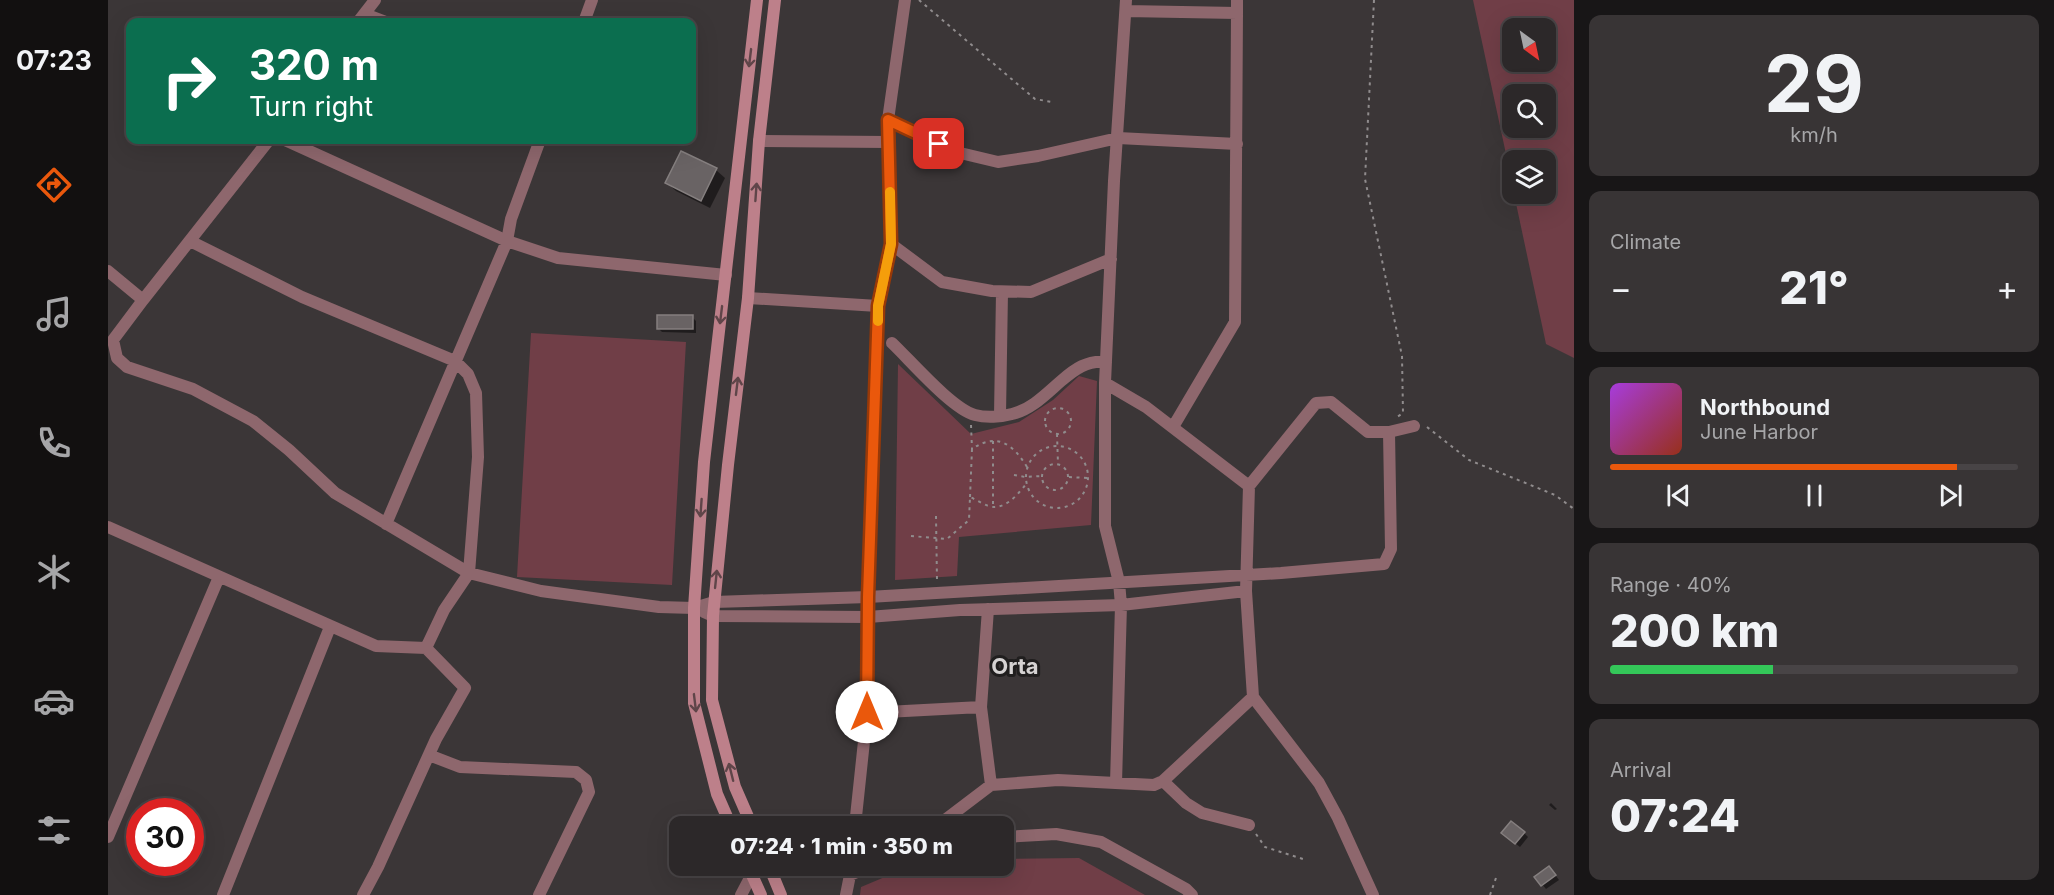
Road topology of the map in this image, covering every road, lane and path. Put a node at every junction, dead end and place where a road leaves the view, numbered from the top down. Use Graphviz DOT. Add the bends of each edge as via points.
graph roads {
  1 [pos="375,0"];
  2 [pos="592,0"];
  3 [pos="757,0"];
  4 [pos="775,0"];
  5 [pos="905,0"];
  6 [pos="920,0"];
  7 [pos="1237,0"];
  8 [pos="1374,0"];
  9 [pos="1126,5"];
  10 [pos="1236,13"];
  11 [pos="362,18"];
  12 [pos="585,18"];
  13 [pos="1052,102"];
  14 [pos="888,120"];
  15 [pos="1118,138"];
  16 [pos="759,141"];
  17 [pos="888,142"];
  18 [pos="266,144"];
  19 [pos="294,144"];
  20 [pos="539,144"];
  21 [pos="1237,144"];
  22 [pos="190,241"];
  23 [pos="507,241"];
  24 [pos="891,244"];
  25 [pos="1111,259"];
  26 [pos="108,271"];
  27 [pos="726,275"];
  28 [pos="1002,292"];
  29 [pos="748,298"];
  30 [pos="143,300"];
  31 [pos="878,306"];
  32 [pos="892,343"];
  33 [pos="455,361"];
  34 [pos="1106,362"];
  35 [pos="1105,383"];
  36 [pos="971,414"];
  37 [pos="1000,415"];
  38 [pos="1395,419"];
  39 [pos="1414,426"];
  40 [pos="1173,427"];
  41 [pos="1389,432"];
  42 [pos="1057,434"];
  43 [pos="993,441"];
  44 [pos="1058,445"];
  45 [pos="972,449"];
  46 [pos="1058,464"];
  47 [pos="1027,467"];
  48 [pos="1014,475"];
  49 [pos="1042,476"];
  50 [pos="1025,477"];
  51 [pos="1068,477"];
  52 [pos="1088,478"];
  53 [pos="1026,484"];
  54 [pos="1249,486"];
  55 [pos="970,497"];
  56 [pos="993,507"];
  57 [pos="1574,510"];
  58 [pos="936,516"];
  59 [pos="386,524"];
  60 [pos="108,527"];
  61 [pos="911,536"];
  62 [pos="936,538"];
  63 [pos="469,573"];
  64 [pos="1248,575"];
  65 [pos="219,577"];
  66 [pos="1119,582"];
  67 [pos="1246,591"];
  68 [pos="937,593"];
  69 [pos="868,597"];
  70 [pos="714,602"];
  71 [pos="1121,605"];
  72 [pos="694,608"];
  73 [pos="988,609"];
  74 [pos="713,616"];
  75 [pos="868,617"];
  76 [pos="330,627"];
  77 [pos="426,648"];
  78 [pos="1253,697"];
  79 [pos="981,707"];
  80 [pos="867,712"];
  81 [pos="429,755"];
  82 [pos="1163,781"];
  83 [pos="1116,783"];
  84 [pos="991,785"];
  85 [pos="727,816"];
  86 [pos="748,816"];
  87 [pos="856,816"];
  88 [pos="950,816"];
  89 [pos="1249,825"];
  90 [pos="1014,836"];
  91 [pos="108,837"];
  92 [pos="1303,859"];
  93 [pos="1497,875"];
  94 [pos="748,876"];
  95 [pos="753,876"];
  96 [pos="773,876"];
  97 [pos="849,876"];
  98 [pos="223,895"];
  99 [pos="363,895"];
  100 [pos="539,895"];
  101 [pos="741,895"];
  102 [pos="761,895"];
  103 [pos="781,895"];
  104 [pos="846,895"];
  105 [pos="1192,895"];
  106 [pos="1373,895"];
  107 [pos="1490,895"];
  1 -- 11 [label="street"];
  2 -- 12 [label="street"];
  3 -- 27 [label="street, one-way"];
  4 -- 16 [label="street"];
  5 -- 14 [label="street"];
  6 -- 13 [label="path" via="1035,99"];
  7 -- 10 [label="street"];
  8 -- 38 [label="path" via="1365,179 1402,356 1403,413"];
  9 -- 10 [label="street"];
  9 -- 15 [label="street"];
  10 -- 21 [label="street"];
  14 -- 15 [label="street" via="956,152 998,162"];
  14 -- 17 [label="street"];
  15 -- 21 [label="street"];
  15 -- 25 [label="street"];
  16 -- 17 [label="street"];
  29 -- 16 [label="street, one-way"];
  17 -- 24 [label="street"];
  18 -- 22 [label="street"];
  19 -- 23 [label="street"];
  20 -- 23 [label="street"];
  21 -- 40 [label="street" via="1235,322"];
  22 -- 30 [label="street"];
  22 -- 33 [label="street" via="302,297"];
  23 -- 27 [label="street" via="558,258"];
  23 -- 33 [label="street"];
  24 -- 28 [label="street" via="942,282"];
  24 -- 31 [label="street"];
  25 -- 28 [label="street" via="1031,292"];
  25 -- 34 [label="street"];
  26 -- 30 [label="street"];
  27 -- 72 [label="street, one-way" via="704,462"];
  28 -- 37 [label="street"];
  29 -- 31 [label="street"];
  70 -- 29 [label="street, one-way"];
  30 -- 59 [label="street" via="112,340 117,358 127,367 193,389 253,421 335,494"];
  31 -- 69 [label="street"];
  32 -- 36 [label="street" via="953,403"];
  33 -- 59 [label="street"];
  33 -- 63 [label="street" via="468,374 476,393 478,457"];
  34 -- 35 [label="street"];
  34 -- 37 [label="street" via="1082,365 1039,400 1013,414"];
  35 -- 40 [label="street"];
  35 -- 66 [label="street" via="1105,526"];
  36 -- 37 [label="street"];
  36 -- 45 [label="path"];
  39 -- 41 [label="street"];
  39 -- 57 [label="path" via="1422,423 1469,460 1555,495"];
  40 -- 54 [label="street"];
  41 -- 54 [label="street" via="1368,432 1331,402 1316,403"];
  41 -- 64 [label="street" via="1391,549 1384,564"];
  42 -- 42 [label="path" via="1065,432 1071,422 1061,409 1049,412 1045,420 1050,431"];
  42 -- 44 [label="path"];
  43 -- 45 [label="path"];
  43 -- 47 [label="path" via="1005,442 1018,452"];
  43 -- 56 [label="path"];
  44 -- 46 [label="path"];
  44 -- 47 [label="path" via="1039,451"];
  44 -- 52 [label="path" via="1078,453 1085,461"];
  45 -- 55 [label="path"];
  46 -- 49 [label="path" via="1046,468"];
  46 -- 51 [label="path"];
  47 -- 50 [label="path"];
  48 -- 50 [label="path"];
  49 -- 50 [label="path"];
  49 -- 51 [label="path" via="1044,484 1054,490 1066,485"];
  50 -- 53 [label="path"];
  51 -- 52 [label="path"];
  52 -- 53 [label="path" via="1078,501 1058,509 1039,503"];
  53 -- 56 [label="path" via="1017,496"];
  54 -- 64 [label="street"];
  55 -- 56 [label="path"];
  55 -- 62 [label="path" via="969,520 947,539"];
  58 -- 62 [label="path"];
  59 -- 63 [label="street"];
  60 -- 65 [label="street"];
  61 -- 62 [label="path"];
  62 -- 68 [label="path"];
  63 -- 72 [label="street" via="541,591"];
  63 -- 77 [label="street" via="444,610"];
  64 -- 66 [label="street"];
  64 -- 67 [label="street"];
  65 -- 76 [label="street"];
  65 -- 91 [label="street"];
  66 -- 68 [label="street"];
  66 -- 71 [label="street"];
  67 -- 71 [label="street"];
  67 -- 78 [label="street"];
  68 -- 69 [label="street"];
  69 -- 70 [label="street"];
  69 -- 75 [label="street"];
  70 -- 72 [label="street"];
  70 -- 74 [label="street"];
  71 -- 73 [label="street"];
  71 -- 83 [label="street"];
  72 -- 74 [label="street"];
  72 -- 85 [label="street, one-way" via="694,703 717,794"];
  73 -- 75 [label="street"];
  73 -- 79 [label="street"];
  74 -- 75 [label="street"];
  86 -- 74 [label="street, one-way" via="735,788 712,700"];
  75 -- 80 [label="street"];
  76 -- 77 [label="street" via="376,646"];
  76 -- 98 [label="street"];
  77 -- 81 [label="street" via="465,688"];
  78 -- 82 [label="street"];
  78 -- 106 [label="street" via="1319,783"];
  79 -- 80 [label="street"];
  79 -- 84 [label="street"];
  80 -- 87 [label="street"];
  81 -- 99 [label="street"];
  81 -- 100 [label="street" via="460,767 576,772 586,780 589,792"];
  82 -- 83 [label="street" via="1154,785"];
  82 -- 89 [label="street" via="1202,813"];
  83 -- 84 [label="street" via="1058,780"];
  84 -- 88 [label="street"];
  89 -- 92 [label="path" via="1265,847"];
  90 -- 105 [label="street" via="1056,834 1101,842"];
  93 -- 107 [label="path"];
  94 -- 101 [label="street"];
  95 -- 102 [label="street"];
  96 -- 103 [label="street"];
  97 -- 104 [label="street"];
}
